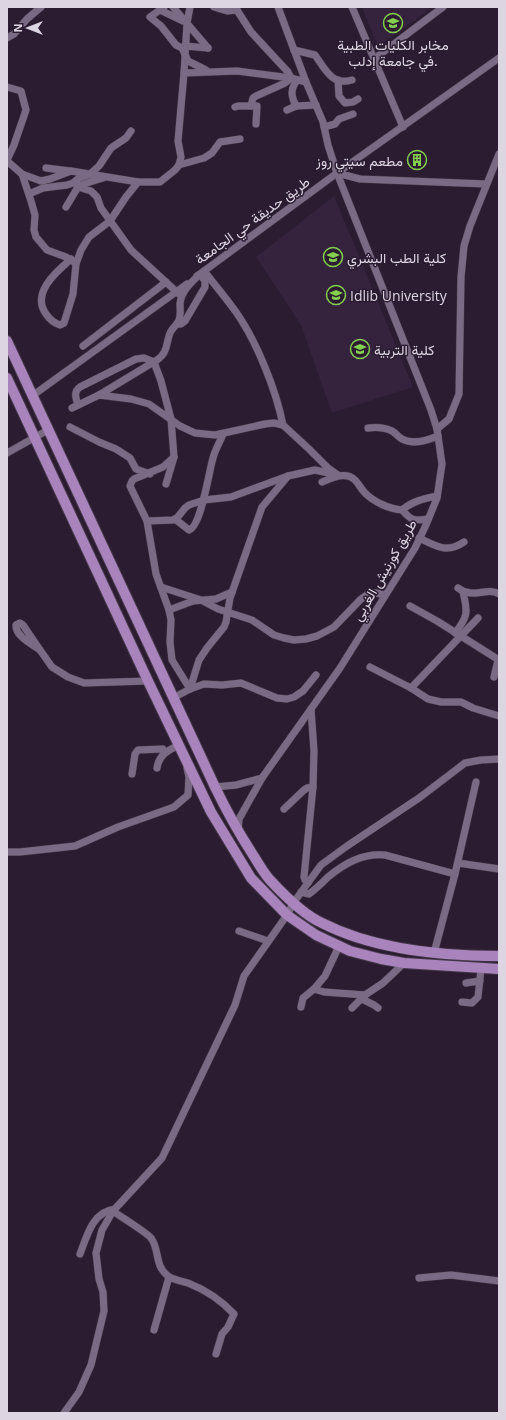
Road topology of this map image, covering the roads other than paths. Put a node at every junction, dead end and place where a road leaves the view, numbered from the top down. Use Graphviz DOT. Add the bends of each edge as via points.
graph roads {
  1 [pos="42,7"];
  2 [pos="173,7"];
  3 [pos="190,7"];
  4 [pos="214,7"];
  5 [pos="278,7"];
  6 [pos="352,7"];
  7 [pos="443,7"];
  8 [pos="162,8"];
  9 [pos="236,8"];
  10 [pos="187,23"];
  11 [pos="7,38"];
  12 [pos="185,46"];
  13 [pos="294,50"];
  14 [pos="185,55"];
  15 [pos="499,58"];
  16 [pos="374,59"];
  17 [pos="209,71"];
  18 [pos="184,73"];
  19 [pos="294,79"];
  20 [pos="338,80"];
  21 [pos="352,80"];
  22 [pos="306,82"];
  23 [pos="7,87"];
  24 [pos="358,99"];
  25 [pos="316,105"];
  26 [pos="251,106"];
  27 [pos="296,106"];
  28 [pos="235,107"];
  29 [pos="287,110"];
  30 [pos="353,114"];
  31 [pos="256,124"];
  32 [pos="324,127"];
  33 [pos="403,127"];
  34 [pos="131,131"];
  35 [pos="240,139"];
  36 [pos="499,154"];
  37 [pos="7,161"];
  38 [pos="179,165"];
  39 [pos="46,168"];
  40 [pos="71,171"];
  41 [pos="337,173"];
  42 [pos="22,174"];
  43 [pos="490,174"];
  44 [pos="89,175"];
  45 [pos="499,176"];
  46 [pos="105,177"];
  47 [pos="138,182"];
  48 [pos="486,184"];
  49 [pos="75,185"];
  50 [pos="29,194"];
  51 [pos="66,207"];
  52 [pos="110,221"];
  53 [pos="73,261"];
  54 [pos="202,272"];
  55 [pos="166,282"];
  56 [pos="179,294"];
  57 [pos="177,324"];
  58 [pos="7,341"];
  59 [pos="83,346"];
  60 [pos="154,362"];
  61 [pos="7,378"];
  62 [pos="99,395"];
  63 [pos="32,396"];
  64 [pos="171,419"];
  65 [pos="282,425"];
  66 [pos="70,427"];
  67 [pos="368,428"];
  68 [pos="48,430"];
  69 [pos="437,432"];
  70 [pos="223,434"];
  71 [pos="35,437"];
  72 [pos="7,453"];
  73 [pos="174,457"];
  74 [pos="150,474"];
  75 [pos="338,475"];
  76 [pos="288,476"];
  77 [pos="322,482"];
  78 [pos="166,484"];
  79 [pos="437,496"];
  80 [pos="204,500"];
  81 [pos="402,510"];
  82 [pos="175,519"];
  83 [pos="428,519"];
  84 [pos="147,521"];
  85 [pos="420,538"];
  86 [pos="464,542"];
  87 [pos="161,588"];
  88 [pos="232,592"];
  89 [pos="499,594"];
  90 [pos="385,595"];
  91 [pos="201,600"];
  92 [pos="410,606"];
  93 [pos="169,610"];
  94 [pos="228,612"];
  95 [pos="478,618"];
  96 [pos="458,635"];
  97 [pos="40,650"];
  98 [pos="499,660"];
  99 [pos="370,667"];
  100 [pos="316,675"];
  101 [pos="494,677"];
  102 [pos="148,681"];
  103 [pos="411,688"];
  104 [pos="190,689"];
  105 [pos="173,698"];
  106 [pos="311,709"];
  107 [pos="499,716"];
  108 [pos="180,745"];
  109 [pos="164,753"];
  110 [pos="187,759"];
  111 [pos="499,759"];
  112 [pos="158,768"];
  113 [pos="132,774"];
  114 [pos="262,778"];
  115 [pos="476,782"];
  116 [pos="313,787"];
  117 [pos="215,788"];
  118 [pos="284,809"];
  119 [pos="238,832"];
  120 [pos="7,852"];
  121 [pos="458,862"];
  122 [pos="499,869"];
  123 [pos="455,874"];
  124 [pos="308,883"];
  125 [pos="301,892"];
  126 [pos="294,902"];
  127 [pos="287,915"];
  128 [pos="239,931"];
  129 [pos="268,941"];
  130 [pos="339,946"];
  131 [pos="434,953"];
  132 [pos="499,956"];
  133 [pos="404,963"];
  134 [pos="481,969"];
  135 [pos="499,969"];
  136 [pos="480,981"];
  137 [pos="466,983"];
  138 [pos="314,989"];
  139 [pos="364,997"];
  140 [pos="462,1002"];
  141 [pos="301,1007"];
  142 [pos="352,1008"];
  143 [pos="378,1008"];
  144 [pos="114,1210"];
  145 [pos="80,1254"];
  146 [pos="169,1277"];
  147 [pos="420,1278"];
  148 [pos="499,1280"];
  149 [pos="154,1330"];
  150 [pos="216,1354"];
  151 [pos="64,1413"];
  1 -- 11 [label="street"];
  2 -- 10 [label="street"];
  3 -- 10 [label="street"];
  4 -- 9 [label="street" via="225,10"];
  5 -- 13 [label="street, طريق كورنيش الغربي"];
  6 -- 16 [label="street"];
  7 -- 16 [label="street"];
  8 -- 10 [label="street"];
  8 -- 14 [label="street" via="150,17 176,45 182,48"];
  9 -- 19 [label="street" via="251,32"];
  10 -- 12 [label="street"];
  10 -- 12 [label="street" via="208,48"];
  12 -- 14 [label="street"];
  13 -- 20 [label="street" via="315,54 328,73"];
  13 -- 22 [label="street, طريق كورنيش الغربي"];
  14 -- 17 [label="street" via="191,64"];
  14 -- 18 [label="street"];
  15 -- 33 [label="street, طريق حديقة حي الجامعة"];
  16 -- 33 [label="street"];
  17 -- 18 [label="street"];
  17 -- 19 [label="street" via="237,71"];
  18 -- 38 [label="street" via="178,141 181,157"];
  19 -- 22 [label="street"];
  19 -- 26 [label="street" via="256,96"];
  19 -- 27 [label="street" via="291,92"];
  20 -- 21 [label="street"];
  20 -- 24 [label="street" via="339,96 345,103"];
  22 -- 25 [label="street, طريق كورنيش الغربي"];
  23 -- 37 [label="street" via="21,91 26,110"];
  25 -- 27 [label="street"];
  25 -- 32 [label="street, طريق كورنيش الغربي"];
  26 -- 28 [label="street"];
  26 -- 31 [label="street" via="257,106"];
  27 -- 29 [label="street"];
  30 -- 32 [label="street"];
  32 -- 41 [label="street, طريق كورنيش الغربي"];
  33 -- 41 [label="street, طريق حديقة حي الجامعة"];
  34 -- 44 [label="street" via="126,138 111,148 99,166"];
  35 -- 38 [label="street" via="220,142 212,153 204,158"];
  36 -- 43 [label="street"];
  37 -- 42 [label="street"];
  38 -- 47 [label="street" via="160,182"];
  39 -- 40 [label="street"];
  40 -- 42 [label="street" via="41,181"];
  40 -- 44 [label="street"];
  41 -- 48 [label="street" via="360,179"];
  41 -- 54 [label="street, طريق حديقة حي الجامعة"];
  41 -- 69 [label="street, طريق كورنيش الغربي" via="428,402"];
  42 -- 50 [label="street"];
  43 -- 45 [label="street"];
  43 -- 48 [label="street"];
  44 -- 46 [label="street"];
  44 -- 49 [label="street" via="80,178"];
  46 -- 47 [label="street"];
  46 -- 49 [label="street"];
  47 -- 52 [label="street"];
  48 -- 69 [label="street" via="464,246 460,277 459,394 449,419"];
  49 -- 50 [label="street" via="43,188"];
  49 -- 51 [label="street"];
  49 -- 52 [label="street" via="91,191 97,197"];
  50 -- 53 [label="street" via="35,215 36,237 47,250"];
  52 -- 53 [label="street" via="89,237"];
  52 -- 55 [label="street" via="131,250"];
  53 -- 53 [label="street" via="73,294 64,323 60,325 51,321 42,305 41,297 50,280"];
  54 -- 56 [label="street, طريق حديقة حي الجامعة"];
  54 -- 57 [label="street" via="205,287 185,321"];
  54 -- 65 [label="street" via="227,300 244,325 275,391"];
  55 -- 56 [label="street"];
  55 -- 59 [label="street"];
  56 -- 57 [label="street" via="180,316"];
  56 -- 63 [label="street"];
  57 -- 60 [label="street" via="170,332 165,351"];
  58 -- 63 [label="main road"];
  60 -- 62 [label="street"];
  60 -- 62 [label="street" via="144,358 136,359 80,387 76,391 75,406"];
  60 -- 64 [label="street"];
  61 -- 71 [label="main road"];
  62 -- 64 [label="street" via="149,404"];
  63 -- 68 [label="main road"];
  64 -- 70 [label="street" via="195,433"];
  64 -- 73 [label="street"];
  65 -- 70 [label="street" via="266,424"];
  65 -- 75 [label="street"];
  66 -- 74 [label="street" via="116,449 130,458 136,469"];
  67 -- 69 [label="street" via="381,427 394,431 400,438 409,442 420,442"];
  68 -- 71 [label="street"];
  68 -- 105 [label="main road"];
  69 -- 79 [label="street, طريق كورنيش الغربي" via="442,464"];
  70 -- 80 [label="street" via="213,457"];
  71 -- 72 [label="street"];
  71 -- 102 [label="main road"];
  73 -- 74 [label="street"];
  73 -- 78 [label="street"];
  74 -- 84 [label="street" via="134,479 130,486"];
  75 -- 76 [label="street" via="314,470"];
  75 -- 77 [label="street"];
  75 -- 81 [label="street" via="351,477 366,494 391,509"];
  76 -- 80 [label="street" via="231,497"];
  76 -- 88 [label="street" via="262,507"];
  79 -- 81 [label="street" via="417,500"];
  79 -- 83 [label="street, طريق كورنيش الغربي"];
  80 -- 82 [label="street" via="186,506"];
  80 -- 82 [label="street" via="193,529 187,529"];
  81 -- 83 [label="street" via="414,521"];
  82 -- 84 [label="street"];
  83 -- 85 [label="street, طريق كورنيش الغربي"];
  84 -- 87 [label="street" via="156,574"];
  85 -- 86 [label="street" via="446,549 456,548"];
  85 -- 90 [label="street, طريق كورنيش الغربي"];
  87 -- 91 [label="street"];
  87 -- 93 [label="street"];
  88 -- 91 [label="street" via="216,599"];
  88 -- 94 [label="street"];
  89 -- 96 [label="street" via="490,591 477,594 460,590 466,607 466,617"];
  90 -- 94 [label="street" via="368,594 334,627 306,639 294,640 274,635 252,620"];
  90 -- 106 [label="street, طريق كورنيش الغربي" via="340,668"];
  91 -- 93 [label="street"];
  91 -- 94 [label="street"];
  92 -- 96 [label="street"];
  93 -- 104 [label="street" via="172,660"];
  94 -- 104 [label="street" via="224,627 199,660"];
  95 -- 96 [label="street"];
  96 -- 98 [label="street"];
  96 -- 103 [label="street"];
  97 -- 102 [label="street" via="52,666 68,677 84,683"];
  98 -- 101 [label="street"];
  99 -- 103 [label="street"];
  100 -- 104 [label="street" via="302,691 287,699 277,698 241,683 208,683"];
  102 -- 108 [label="main road"];
  103 -- 107 [label="street" via="428,699 461,702"];
  104 -- 105 [label="street"];
  105 -- 117 [label="main road"];
  106 -- 114 [label="street, طريق كورنيش الغربي"];
  106 -- 116 [label="street"];
  108 -- 109 [label="street"];
  108 -- 110 [label="main road"];
  109 -- 112 [label="street"];
  109 -- 113 [label="street" via="163,749 138,750 134,754"];
  110 -- 120 [label="street" via="188,795 174,807 75,846"];
  110 -- 127 [label="main road" via="211,812 251,878"];
  111 -- 124 [label="street" via="465,763 321,865"];
  114 -- 117 [label="street"];
  114 -- 119 [label="street, طريق كورنيش الغربي" via="239,819"];
  115 -- 121 [label="street"];
  116 -- 118 [label="street" via="306,788"];
  116 -- 124 [label="street" via="304,876"];
  117 -- 119 [label="main road"];
  119 -- 126 [label="main road" via="270,880"];
  121 -- 122 [label="street"];
  121 -- 123 [label="street"];
  123 -- 125 [label="street" via="385,855 373,855 350,862 309,894"];
  123 -- 131 [label="street"];
  124 -- 125 [label="street"];
  125 -- 126 [label="street"];
  126 -- 127 [label="street"];
  126 -- 131 [label="main road" via="320,923 344,933 392,948"];
  127 -- 129 [label="street"];
  127 -- 130 [label="main road"];
  128 -- 129 [label="street"];
  129 -- 144 [label="street" via="244,976 235,1005 162,1158"];
  130 -- 133 [label="main road" via="350,951"];
  130 -- 138 [label="street" via="325,976"];
  131 -- 132 [label="main road"];
  133 -- 134 [label="main road"];
  133 -- 139 [label="street"];
  134 -- 135 [label="main road"];
  134 -- 136 [label="street"];
  136 -- 137 [label="street"];
  136 -- 140 [label="street" via="475,1001"];
  138 -- 139 [label="street"];
  138 -- 141 [label="street" via="303,998"];
  139 -- 142 [label="street"];
  139 -- 143 [label="street"];
  144 -- 145 [label="street" via="101,1214 92,1224"];
  144 -- 146 [label="street" via="150,1237 160,1267"];
  144 -- 151 [label="street" via="102,1230 96,1254 104,1311 95,1352 79,1392"];
  146 -- 149 [label="street"];
  146 -- 150 [label="street" via="212,1294 234,1314 222,1334"];
  147 -- 148 [label="street" via="450,1275"];
}
